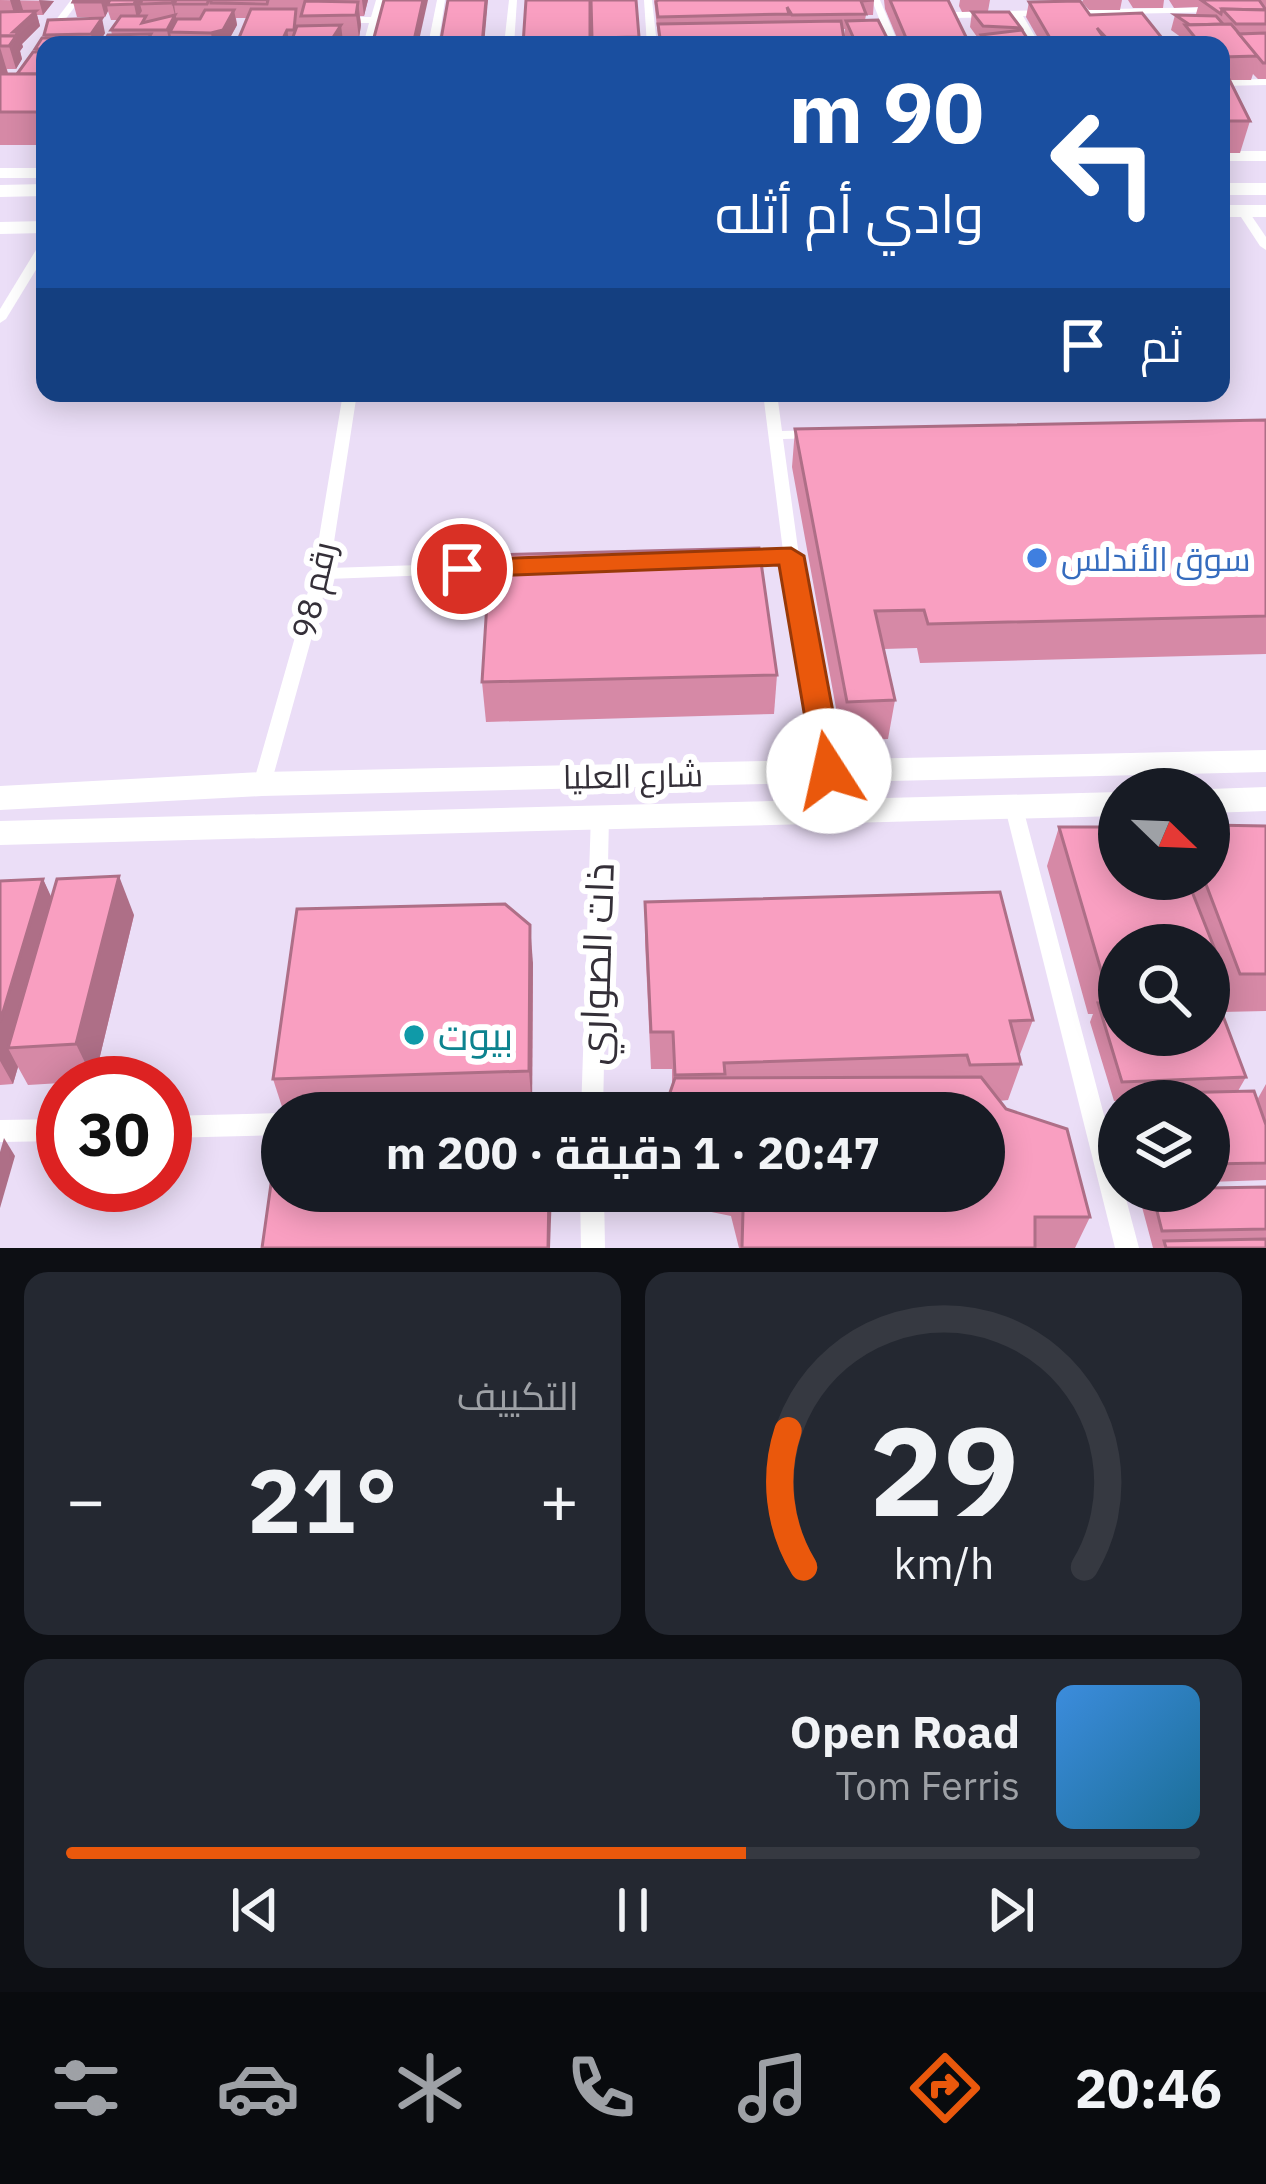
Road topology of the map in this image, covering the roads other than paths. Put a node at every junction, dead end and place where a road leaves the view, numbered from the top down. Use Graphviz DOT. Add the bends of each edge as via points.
graph roads {
  1 [pos="76,0"];
  2 [pos="380,0"];
  3 [pos="441,0"];
  4 [pos="513,0"];
  5 [pos="648,0"];
  6 [pos="876,0"];
  7 [pos="946,0"];
  8 [pos="1240,10"];
  9 [pos="1138,11"];
  10 [pos="1017,13"];
  11 [pos="954,15"];
  12 [pos="333,20"];
  13 [pos="376,20"];
  14 [pos="79,23"];
  15 [pos="57,24"];
  16 [pos="1150,28"];
  17 [pos="962,30"];
  18 [pos="888,32"];
  19 [pos="865,33"];
  20 [pos="674,34"];
  21 [pos="48,36"];
  22 [pos="371,36"];
  23 [pos="435,36"];
  24 [pos="510,36"];
  25 [pos="651,36"];
  26 [pos="666,36"];
  27 [pos="890,36"];
  28 [pos="1030,36"];
  29 [pos="1230,83"];
  30 [pos="1264,85"];
  31 [pos="1230,156"];
  32 [pos="1266,156"];
  33 [pos="0,173"];
  34 [pos="36,173"];
  35 [pos="1266,174"];
  36 [pos="1230,175"];
  37 [pos="1266,189"];
  38 [pos="36,190"];
  39 [pos="0,191"];
  40 [pos="0,204"];
  41 [pos="36,204"];
  42 [pos="1230,205"];
  43 [pos="1230,206"];
  44 [pos="1230,209"];
  45 [pos="1266,211"];
  46 [pos="36,227"];
  47 [pos="0,228"];
  48 [pos="1266,246"];
  49 [pos="36,260"];
  50 [pos="0,319"];
  51 [pos="349,402"];
  52 [pos="772,402"];
  53 [pos="847,434"];
  54 [pos="777,435"];
  55 [pos="791,556"];
  56 [pos="720,559"];
  57 [pos="532,566"];
  58 [pos="321,574"];
  59 [pos="1266,761"];
  60 [pos="1032,770"];
  61 [pos="829,771"];
  62 [pos="1098,777"];
  63 [pos="262,784"];
  64 [pos="0,798"];
  65 [pos="1266,799"];
  66 [pos="1230,800"];
  67 [pos="1098,804"];
  68 [pos="1015,808"];
  69 [pos="600,815"];
  70 [pos="0,833"];
  71 [pos="593,1092"];
  72 [pos="261,1125"];
  73 [pos="192,1126"];
  74 [pos="36,1130"];
  75 [pos="0,1131"];
  76 [pos="592,1212"];
  77 [pos="593,1248"];
  78 [pos="1127,1248"];
  1 -- 15 [label="street"];
  2 -- 13 [label="street"];
  3 -- 23 [label="street"];
  4 -- 24 [label="street"];
  5 -- 25 [label="street"];
  6 -- 18 [label="street"];
  7 -- 11 [label="street"];
  8 -- 9 [label="street"];
  9 -- 10 [label="street"];
  9 -- 16 [label="street"];
  10 -- 11 [label="street"];
  10 -- 28 [label="street"];
  11 -- 17 [label="street"];
  12 -- 13 [label="street"];
  13 -- 22 [label="street"];
  14 -- 15 [label="street"];
  15 -- 21 [label="street"];
  18 -- 19 [label="street"];
  18 -- 27 [label="street"];
  20 -- 26 [label="street"];
  29 -- 30 [label="street"];
  31 -- 32 [label="main road"];
  33 -- 34 [label="main road"];
  35 -- 36 [label="highway"];
  37 -- 42 [label="highway"];
  38 -- 39 [label="highway"];
  40 -- 41 [label="highway"];
  43 -- 45 [label="main road"];
  44 -- 48 [label="street"];
  46 -- 47 [label="main road"];
  49 -- 50 [label="street"];
  51 -- 58 [label="street, رقم 98"];
  52 -- 54 [label="street"];
  53 -- 54 [label="street"];
  54 -- 55 [label="street"];
  55 -- 56 [label="street"];
  55 -- 61 [label="street"];
  57 -- 58 [label="street"];
  58 -- 63 [label="street, رقم 98"];
  59 -- 60 [label="main road, شارع العليا"];
  60 -- 61 [label="main road, شارع العليا"];
  60 -- 62 [label="main road"];
  61 -- 63 [label="main road, شارع العليا"];
  63 -- 64 [label="main road, شارع العليا"];
  65 -- 66 [label="main road"];
  67 -- 68 [label="main road, شارع العليا"];
  68 -- 69 [label="main road, شارع العليا"];
  68 -- 78 [label="street"];
  69 -- 70 [label="main road, شارع العليا"];
  69 -- 71 [label="street, ذات الصواري"];
  72 -- 73 [label="street"];
  74 -- 75 [label="street"];
  76 -- 77 [label="street"];
}
